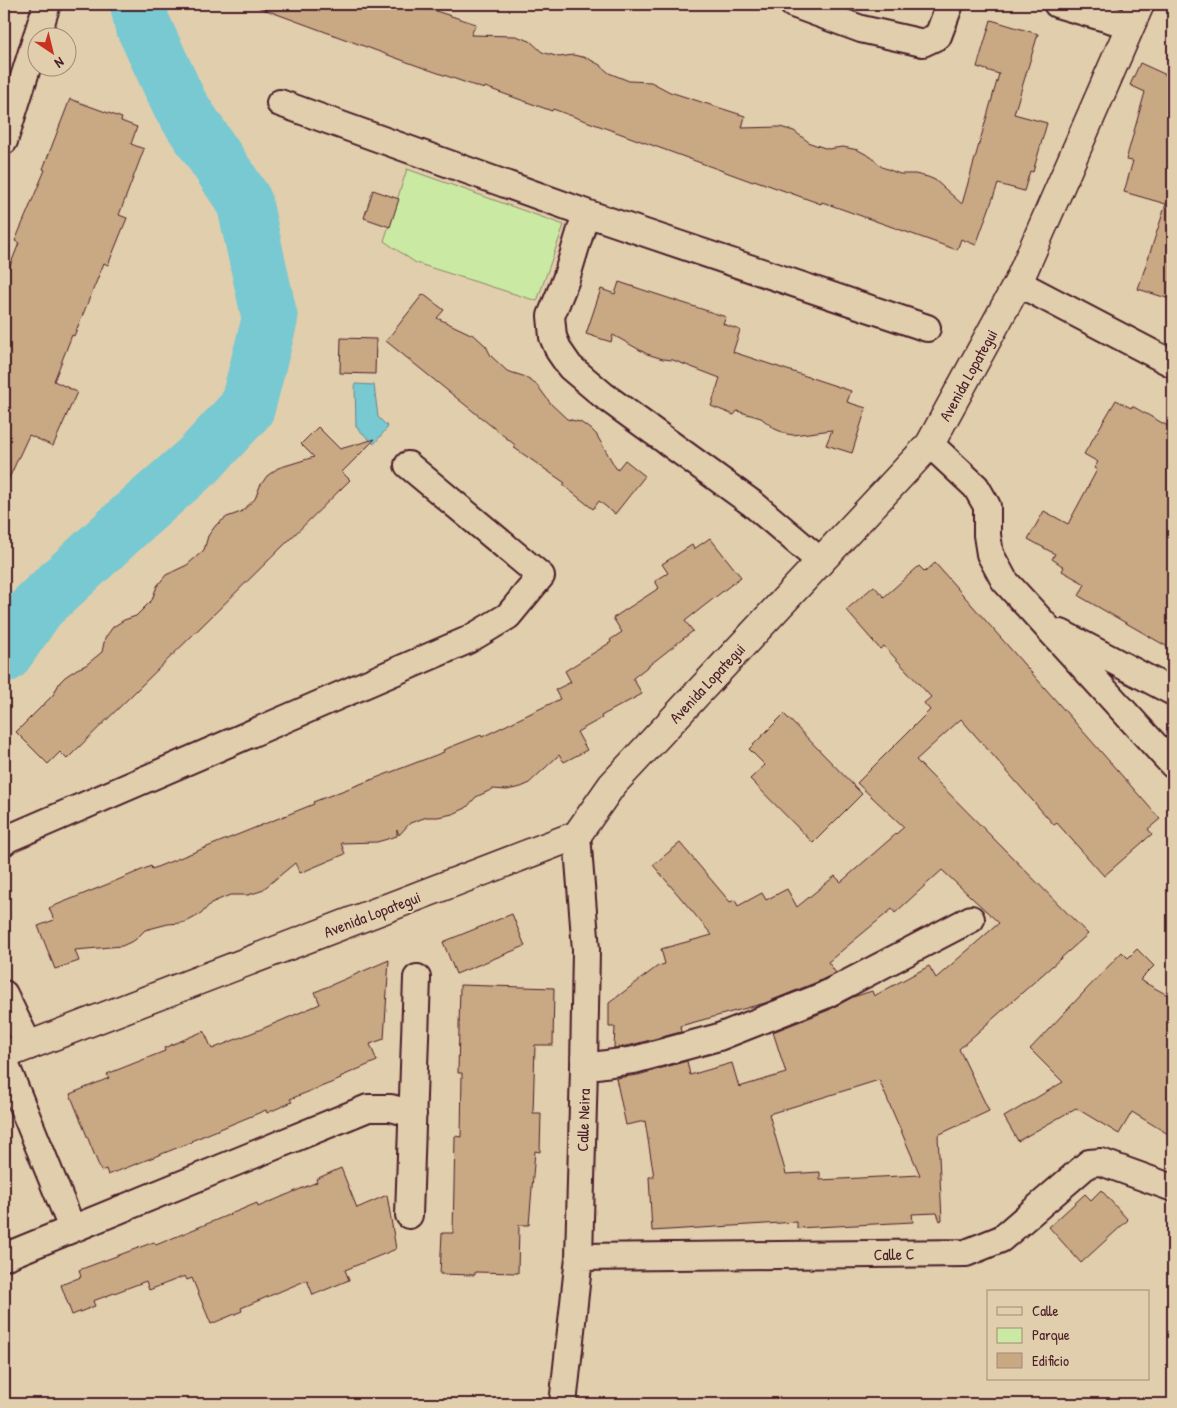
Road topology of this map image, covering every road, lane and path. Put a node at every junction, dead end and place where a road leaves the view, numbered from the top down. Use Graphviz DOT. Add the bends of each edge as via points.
graph roads {
  1 [pos="48,4"];
  2 [pos="793,4"];
  3 [pos="950,4"];
  4 [pos="1057,4"];
  5 [pos="1135,14"];
  6 [pos="280,103"];
  7 [pos="4,141"];
  8 [pos="586,213"];
  9 [pos="1018,283"];
  10 [pos="927,328"];
  11 [pos="1173,364"];
  12 [pos="930,444"];
  13 [pos="408,465"];
  14 [pos="820,561"];
  15 [pos="1045,625"];
  16 [pos="1173,692"];
  17 [pos="1173,765"];
  18 [pos="577,835"];
  19 [pos="4,842"];
  20 [pos="971,919"];
  21 [pos="417,978"];
  22 [pos="4,994"];
  23 [pos="29,1046"];
  24 [pos="4,1055"];
  25 [pos="4,1061"];
  26 [pos="584,1067"];
  27 [pos="413,1114"];
  28 [pos="1173,1188"];
  29 [pos="409,1216"];
  30 [pos="72,1228"];
  31 [pos="4,1257"];
  32 [pos="579,1257"];
  33 [pos="563,1404"];
  1 -- 7 [label="street"];
  2 -- 3 [label="street" via="861,29 923,43 938,36"];
  4 -- 5 [label="street"];
  5 -- 9 [label="street, Avenida Lopategui"];
  6 -- 8 [label="street"];
  8 -- 10 [label="street"];
  8 -- 14 [label="street" via="551,316 553,337 570,367 753,504"];
  9 -- 11 [label="street"];
  9 -- 12 [label="street, Avenida Lopategui"];
  12 -- 14 [label="street, Avenida Lopategui"];
  12 -- 15 [label="street" via="976,488 987,506 990,554 1004,580"];
  13 -- 19 [label="street" via="541,576 508,616 468,640"];
  14 -- 18 [label="street, Avenida Lopategui" via="612,785"];
  15 -- 16 [label="street"];
  15 -- 17 [label="street"];
  18 -- 23 [label="street, Avenida Lopategui"];
  18 -- 26 [label="street, Calle Neira" via="586,950"];
  20 -- 26 [label="street" via="823,996 719,1037 634,1060"];
  21 -- 27 [label="street"];
  22 -- 23 [label="street"];
  23 -- 24 [label="street, Avenida Lopategui"];
  25 -- 30 [label="street"];
  26 -- 32 [label="street, Calle Neira"];
  27 -- 29 [label="street"];
  27 -- 30 [label="street" via="391,1108 368,1108"];
  28 -- 32 [label="street, Calle C" via="1101,1162 1089,1163 1001,1239 966,1253"];
  30 -- 31 [label="street"];
  32 -- 33 [label="street, Calle Neira"];
}
